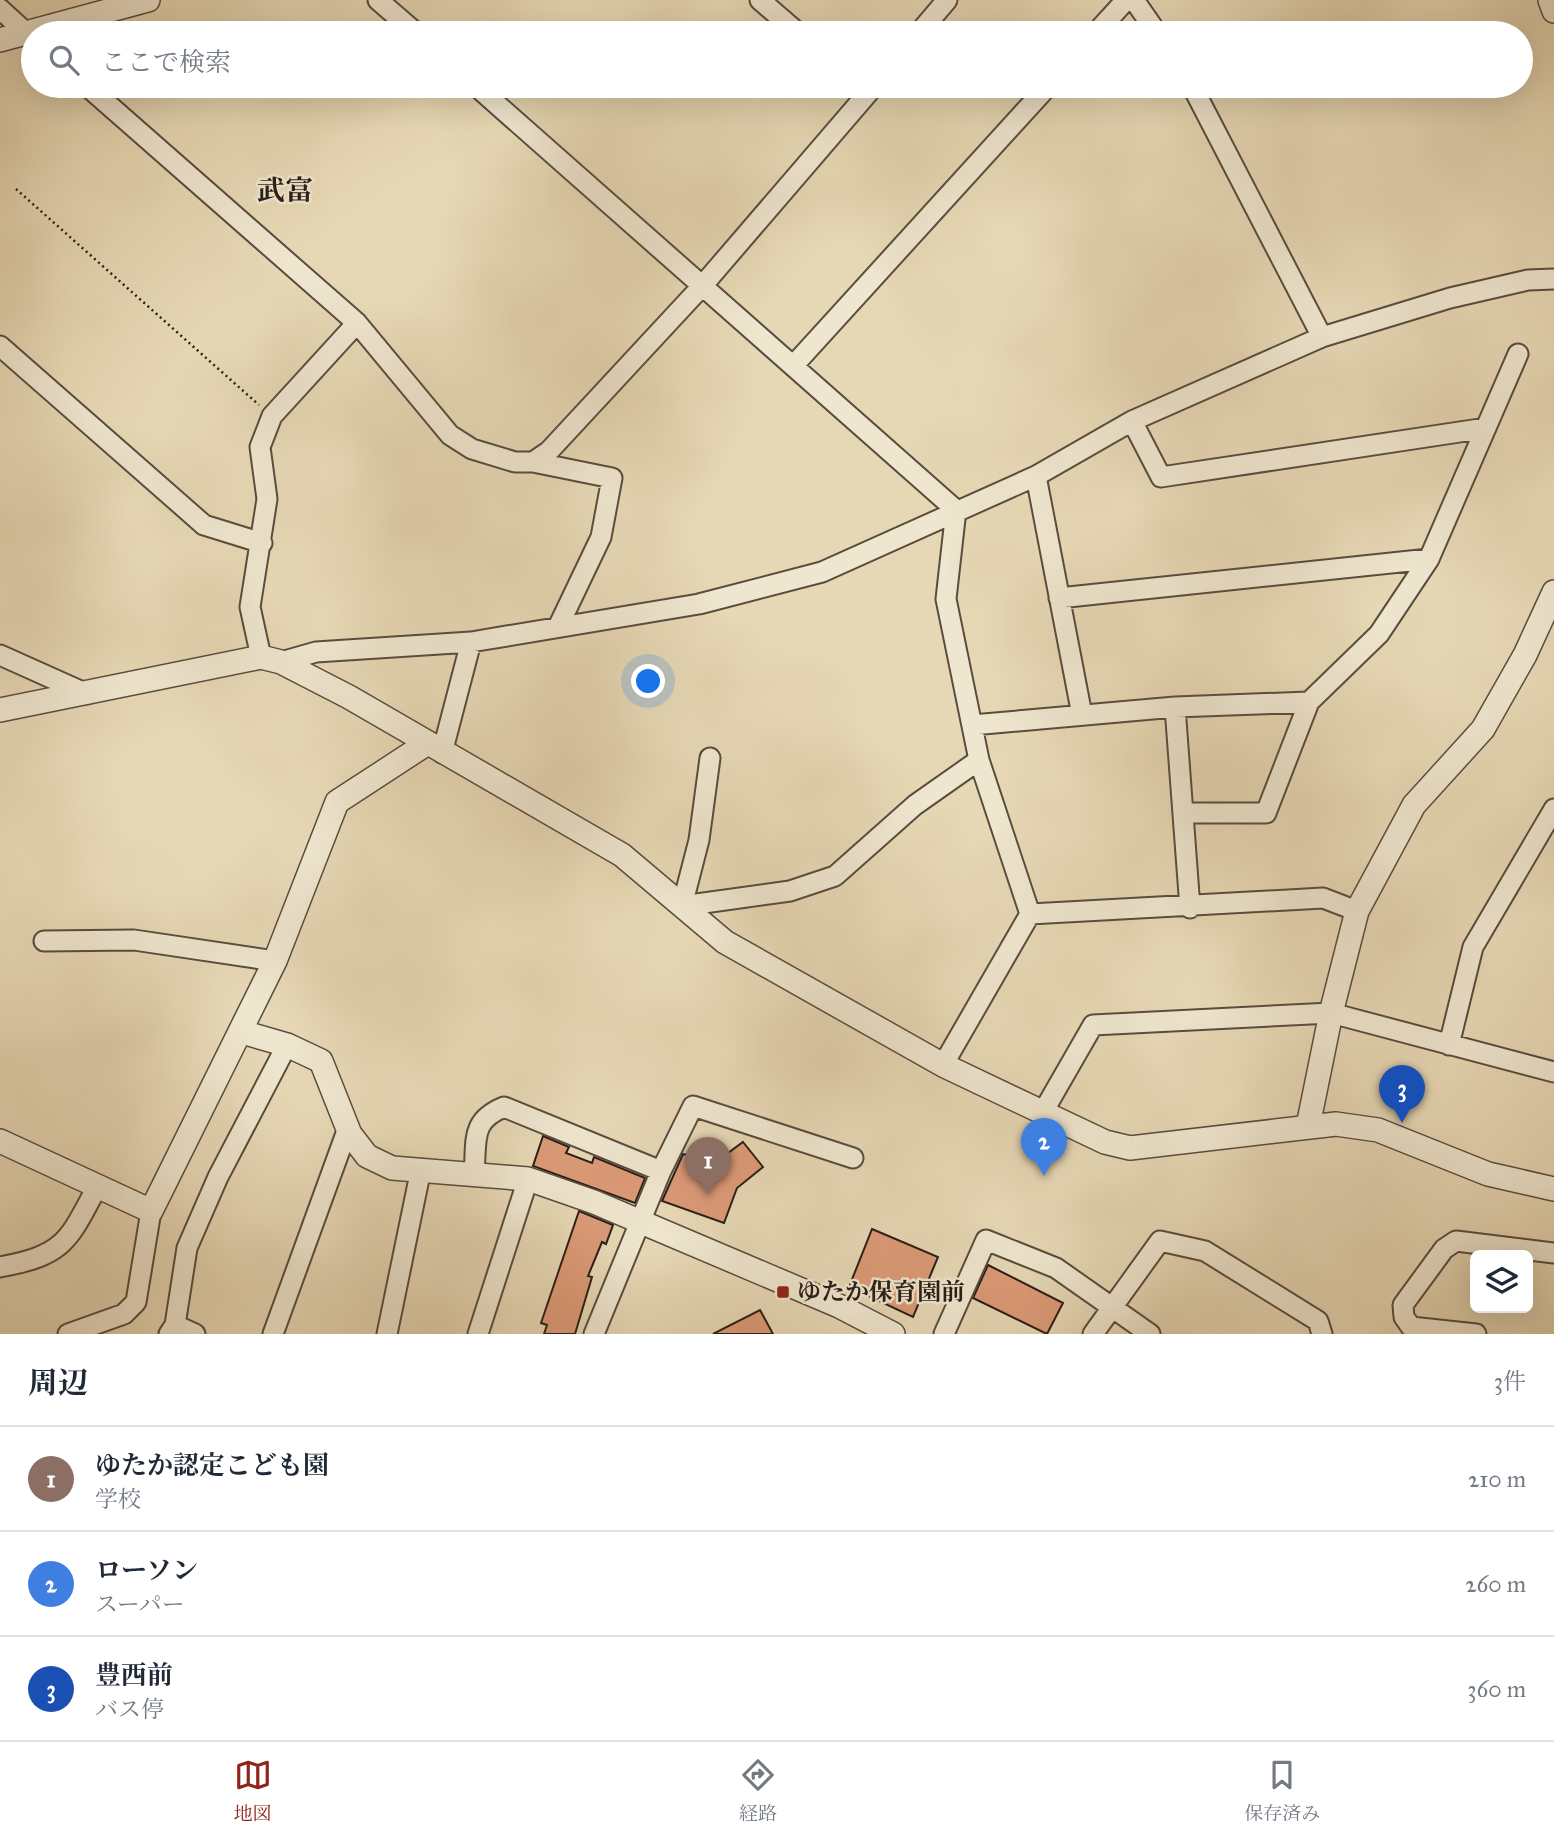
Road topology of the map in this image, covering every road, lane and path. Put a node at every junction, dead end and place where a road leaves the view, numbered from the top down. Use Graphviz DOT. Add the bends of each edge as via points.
graph roads {
  1 [pos="148,0"];
  2 [pos="378,0"];
  3 [pos="760,0"];
  4 [pos="947,0"];
  5 [pos="1126,0"];
  6 [pos="1134,0"];
  7 [pos="1550,0"];
  8 [pos="0,9"];
  9 [pos="1554,11"];
  10 [pos="79,21"];
  11 [pos="402,21"];
  12 [pos="785,21"];
  13 [pos="929,21"];
  14 [pos="1107,21"];
  15 [pos="1149,21"];
  16 [pos="21,28"];
  17 [pos="21,37"];
  18 [pos="0,40"];
  19 [pos="101,98"];
  20 [pos="490,98"];
  21 [pos="859,98"];
  22 [pos="1037,98"];
  23 [pos="1198,98"];
  24 [pos="16,189"];
  25 [pos="1554,279"];
  26 [pos="703,285"];
  27 [pos="357,323"];
  28 [pos="1322,337"];
  29 [pos="0,346"];
  30 [pos="1518,354"];
  31 [pos="793,366"];
  32 [pos="272,416"];
  33 [pos="1132,421"];
  34 [pos="1486,428"];
  35 [pos="533,462"];
  36 [pos="1036,477"];
  37 [pos="956,510"];
  38 [pos="262,543"];
  39 [pos="1429,559"];
  40 [pos="1554,592"];
  41 [pos="1059,598"];
  42 [pos="558,627"];
  43 [pos="471,642"];
  44 [pos="0,655"];
  45 [pos="271,660"];
  46 [pos="87,694"];
  47 [pos="1309,702"];
  48 [pos="1175,707"];
  49 [pos="0,710"];
  50 [pos="1082,715"];
  51 [pos="972,725"];
  52 [pos="434,749"];
  53 [pos="710,758"];
  54 [pos="979,760"];
  55 [pos="1554,809"];
  56 [pos="1183,813"];
  57 [pos="682,906"];
  58 [pos="1189,908"];
  59 [pos="1357,911"];
  60 [pos="1030,914"];
  61 [pos="44,941"];
  62 [pos="275,961"];
  63 [pos="1331,1013"];
  64 [pos="242,1032"];
  65 [pos="287,1045"];
  66 [pos="1449,1045"];
  67 [pos="943,1065"];
  68 [pos="1554,1072"];
  69 [pos="1043,1112"];
  70 [pos="1308,1126"];
  71 [pos="348,1128"];
  72 [pos="0,1140"];
  73 [pos="853,1158"];
  74 [pos="421,1169"];
  75 [pos="661,1171"];
  76 [pos="474,1173"];
  77 [pos="528,1179"];
  78 [pos="97,1187"];
  79 [pos="1554,1189"];
  80 [pos="151,1211"];
  81 [pos="640,1223"];
  82 [pos="1554,1252"];
  83 [pos="0,1267"];
  84 [pos="1113,1307"];
  85 [pos="172,1329"];
  86 [pos="1441,1332"];
  87 [pos="68,1334"];
  88 [pos="195,1334"];
  89 [pos="273,1334"];
  90 [pos="387,1334"];
  91 [pos="478,1334"];
  92 [pos="594,1334"];
  93 [pos="893,1334"];
  94 [pos="944,1334"];
  95 [pos="1093,1334"];
  96 [pos="1150,1334"];
  97 [pos="1322,1334"];
  98 [pos="1476,1334"];
  1 -- 10 [label="street"];
  2 -- 11 [label="street"];
  3 -- 12 [label="street"];
  4 -- 13 [label="street"];
  5 -- 14 [label="street"];
  6 -- 15 [label="street"];
  7 -- 9 [label="street"];
  8 -- 16 [label="street"];
  17 -- 18 [label="street"];
  19 -- 27 [label="street"];
  20 -- 26 [label="street"];
  21 -- 26 [label="street"];
  22 -- 31 [label="street"];
  23 -- 28 [label="street"];
  24 -- 32 [label="path"];
  25 -- 28 [label="street" via="1528,280 1450,298"];
  26 -- 31 [label="street"];
  26 -- 35 [label="street" via="549,451"];
  27 -- 32 [label="street"];
  27 -- 35 [label="street" via="450,435 472,449 515,462"];
  28 -- 33 [label="street"];
  29 -- 38 [label="street" via="204,525"];
  30 -- 34 [label="street"];
  31 -- 37 [label="street"];
  32 -- 38 [label="street" via="260,447 267,499"];
  33 -- 34 [label="street" via="1161,477"];
  33 -- 36 [label="street"];
  34 -- 39 [label="street"];
  35 -- 42 [label="street" via="612,478 601,537"];
  36 -- 37 [label="street"];
  36 -- 41 [label="street"];
  37 -- 42 [label="street" via="822,572 699,604"];
  37 -- 51 [label="street" via="947,599"];
  38 -- 45 [label="street" via="250,607"];
  39 -- 41 [label="street"];
  39 -- 47 [label="street" via="1378,634"];
  40 -- 59 [label="street" via="1483,729 1414,805"];
  41 -- 50 [label="street"];
  42 -- 43 [label="street"];
  43 -- 45 [label="street" via="316,652"];
  43 -- 52 [label="street"];
  44 -- 46 [label="street"];
  45 -- 46 [label="street"];
  45 -- 52 [label="street" via="349,697"];
  46 -- 49 [label="street"];
  47 -- 48 [label="street"];
  47 -- 56 [label="street" via="1266,813"];
  48 -- 50 [label="street"];
  48 -- 56 [label="street"];
  50 -- 51 [label="street"];
  51 -- 54 [label="street"];
  52 -- 57 [label="street" via="622,855"];
  52 -- 62 [label="street" via="337,802"];
  53 -- 57 [label="street" via="699,840"];
  54 -- 57 [label="street" via="915,805 835,876 790,891"];
  54 -- 60 [label="street"];
  55 -- 66 [label="street" via="1473,947"];
  56 -- 58 [label="street"];
  57 -- 67 [label="street" via="725,942"];
  58 -- 59 [label="street" via="1323,898"];
  58 -- 60 [label="street"];
  59 -- 63 [label="street"];
  60 -- 67 [label="street"];
  61 -- 62 [label="street" via="134,940"];
  62 -- 64 [label="street"];
  63 -- 66 [label="street"];
  63 -- 69 [label="street" via="1093,1025"];
  63 -- 70 [label="street"];
  64 -- 65 [label="street"];
  64 -- 80 [label="street"];
  65 -- 71 [label="street" via="321,1061"];
  65 -- 85 [label="street" via="218,1177 187,1248"];
  66 -- 68 [label="street"];
  67 -- 69 [label="street"];
  69 -- 70 [label="street" via="1105,1142 1130,1148"];
  70 -- 79 [label="street" via="1336,1124 1378,1130 1488,1174"];
  71 -- 74 [label="street" via="367,1156 392,1168"];
  71 -- 89 [label="street"];
  72 -- 78 [label="street"];
  73 -- 75 [label="street" via="693,1106"];
  74 -- 76 [label="street"];
  74 -- 90 [label="street"];
  75 -- 76 [label="street" via="504,1107 486,1114 478,1126"];
  75 -- 81 [label="street"];
  76 -- 77 [label="street"];
  77 -- 81 [label="street"];
  77 -- 91 [label="street"];
  78 -- 80 [label="street"];
  78 -- 83 [label="street" via="70,1238 50,1252"];
  80 -- 87 [label="street" via="136,1303 124,1314"];
  81 -- 92 [label="street"];
  81 -- 93 [label="street" via="839,1306"];
  82 -- 86 [label="street" via="1455,1241 1403,1305 1411,1327"];
  84 -- 94 [label="street" via="1056,1268 986,1240"];
  84 -- 95 [label="street"];
  84 -- 96 [label="street"];
  84 -- 97 [label="street" via="1160,1241 1205,1251 1318,1321"];
  85 -- 88 [label="street"];
  86 -- 98 [label="street"];
}
